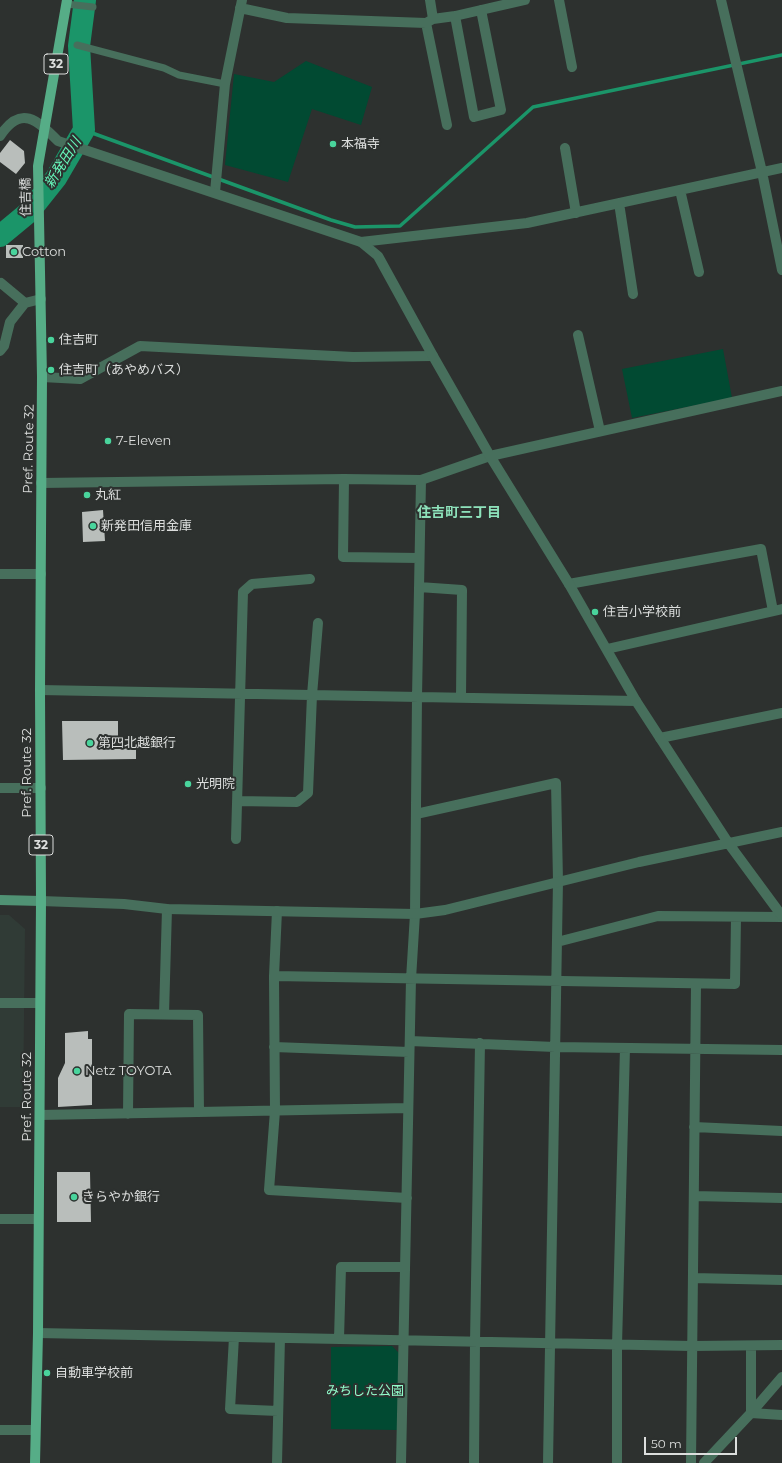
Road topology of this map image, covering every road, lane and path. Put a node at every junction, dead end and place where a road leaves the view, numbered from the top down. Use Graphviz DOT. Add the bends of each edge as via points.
graph roads {
  1 [pos="430,0"];
  2 [pos="525,0"];
  3 [pos="559,0"];
  4 [pos="721,0"];
  5 [pos="66,2"];
  6 [pos="241,4"];
  7 [pos="93,8"];
  8 [pos="480,10"];
  9 [pos="455,16"];
  10 [pos="430,21"];
  11 [pos="77,45"];
  12 [pos="572,67"];
  13 [pos="225,84"];
  14 [pos="3,124"];
  15 [pos="447,125"];
  16 [pos="46,129"];
  17 [pos="0,136"];
  18 [pos="565,148"];
  19 [pos="782,168"];
  20 [pos="762,172"];
  21 [pos="680,190"];
  22 [pos="215,192"];
  23 [pos="619,203"];
  24 [pos="576,213"];
  25 [pos="39,227"];
  26 [pos="361,242"];
  27 [pos="782,270"];
  28 [pos="700,272"];
  29 [pos="0,284"];
  30 [pos="633,294"];
  31 [pos="41,300"];
  32 [pos="25,303"];
  33 [pos="578,335"];
  34 [pos="0,351"];
  35 [pos="433,356"];
  36 [pos="42,377"];
  37 [pos="782,391"];
  38 [pos="600,431"];
  39 [pos="490,456"];
  40 [pos="344,480"];
  41 [pos="421,480"];
  42 [pos="41,482"];
  43 [pos="419,558"];
  44 [pos="0,574"];
  45 [pos="40,574"];
  46 [pos="310,579"];
  47 [pos="569,584"];
  48 [pos="419,587"];
  49 [pos="777,610"];
  50 [pos="318,623"];
  51 [pos="607,649"];
  52 [pos="40,690"];
  53 [pos="240,694"];
  54 [pos="312,695"];
  55 [pos="417,697"];
  56 [pos="461,698"];
  57 [pos="636,701"];
  58 [pos="782,713"];
  59 [pos="660,738"];
  60 [pos="0,788"];
  61 [pos="41,788"];
  62 [pos="237,801"];
  63 [pos="416,814"];
  64 [pos="782,832"];
  65 [pos="236,839"];
  66 [pos="729,844"];
  67 [pos="558,881"];
  68 [pos="0,900"];
  69 [pos="41,901"];
  70 [pos="779,906"];
  71 [pos="168,908"];
  72 [pos="277,911"];
  73 [pos="414,914"];
  74 [pos="782,916"];
  75 [pos="736,917"];
  76 [pos="557,942"];
  77 [pos="274,976"];
  78 [pos="411,979"];
  79 [pos="556,982"];
  80 [pos="696,984"];
  81 [pos="0,1003"];
  82 [pos="40,1003"];
  83 [pos="164,1014"];
  84 [pos="410,1041"];
  85 [pos="480,1043"];
  86 [pos="274,1047"];
  87 [pos="555,1047"];
  88 [pos="625,1048"];
  89 [pos="695,1049"];
  90 [pos="782,1050"];
  91 [pos="410,1052"];
  92 [pos="408,1108"];
  93 [pos="275,1111"];
  94 [pos="199,1112"];
  95 [pos="128,1114"];
  96 [pos="40,1115"];
  97 [pos="694,1127"];
  98 [pos="782,1131"];
  99 [pos="694,1196"];
  100 [pos="406,1198"];
  101 [pos="782,1198"];
  102 [pos="0,1219"];
  103 [pos="38,1219"];
  104 [pos="405,1267"];
  105 [pos="693,1278"];
  106 [pos="782,1280"];
  107 [pos="38,1333"];
  108 [pos="234,1337"];
  109 [pos="280,1338"];
  110 [pos="339,1339"];
  111 [pos="404,1340"];
  112 [pos="475,1342"];
  113 [pos="550,1343"];
  114 [pos="782,1344"];
  115 [pos="617,1345"];
  116 [pos="692,1346"];
  117 [pos="751,1346"];
  118 [pos="782,1377"];
  119 [pos="278,1411"];
  120 [pos="752,1413"];
  121 [pos="782,1415"];
  122 [pos="0,1430"];
  123 [pos="35,1430"];
  124 [pos="35,1463"];
  125 [pos="277,1463"];
  126 [pos="401,1463"];
  127 [pos="474,1463"];
  128 [pos="548,1463"];
  129 [pos="617,1463"];
  130 [pos="691,1463"];
  131 [pos="704,1463"];
  1 -- 10 [label="street"];
  2 -- 8 [label="street"];
  3 -- 12 [label="street"];
  4 -- 20 [label="street"];
  5 -- 7 [label="lane"];
  5 -- 16 [label="main road, 32"];
  6 -- 10 [label="street" via="287,18"];
  6 -- 13 [label="street"];
  8 -- 9 [label="street"];
  8 -- 9 [label="street" via="500,110 474,117"];
  9 -- 10 [label="street"];
  10 -- 15 [label="street"];
  11 -- 13 [label="lane" via="164,68 178,75"];
  13 -- 22 [label="street"];
  14 -- 16 [label="street" via="17,118 31,118"];
  14 -- 17 [label="street"];
  16 -- 22 [label="street" via="58,141"];
  16 -- 25 [label="main road, 住吉橋 / 32" via="38,166"];
  18 -- 24 [label="street"];
  19 -- 20 [label="street"];
  20 -- 21 [label="street"];
  20 -- 27 [label="street"];
  21 -- 23 [label="street"];
  21 -- 28 [label="street"];
  22 -- 26 [label="street"];
  23 -- 24 [label="street"];
  23 -- 30 [label="street"];
  24 -- 26 [label="street" via="527,223"];
  25 -- 31 [label="main road, Pref. Route 32 / 32"];
  26 -- 35 [label="street" via="378,256"];
  29 -- 32 [label="street"];
  31 -- 32 [label="street"];
  31 -- 36 [label="main road, Pref. Route 32 / 32"];
  32 -- 34 [label="street" via="10,322 4,346"];
  33 -- 38 [label="street"];
  35 -- 36 [label="street" via="353,357 140,346 80,379"];
  35 -- 39 [label="street"];
  36 -- 42 [label="main road, Pref. Route 32 / 32"];
  37 -- 38 [label="street"];
  38 -- 39 [label="street"];
  39 -- 41 [label="street"];
  39 -- 47 [label="street"];
  40 -- 41 [label="street"];
  40 -- 42 [label="street"];
  40 -- 43 [label="street" via="343,557"];
  41 -- 43 [label="street"];
  42 -- 45 [label="main road, Pref. Route 32 / 32"];
  43 -- 48 [label="street"];
  44 -- 45 [label="street"];
  45 -- 52 [label="main road, Pref. Route 32 / 32"];
  46 -- 53 [label="street" via="252,584 243,592"];
  47 -- 49 [label="street" via="761,549"];
  47 -- 51 [label="street"];
  48 -- 55 [label="street"];
  48 -- 56 [label="street" via="462,590"];
  49 -- 51 [label="street"];
  50 -- 54 [label="street"];
  51 -- 57 [label="street"];
  52 -- 53 [label="street"];
  52 -- 61 [label="main road, Pref. Route 32 / 32"];
  53 -- 54 [label="street"];
  53 -- 62 [label="street"];
  54 -- 55 [label="street"];
  54 -- 62 [label="street" via="308,793 297,802"];
  55 -- 56 [label="street"];
  55 -- 63 [label="street"];
  56 -- 57 [label="street"];
  57 -- 59 [label="street"];
  58 -- 59 [label="street"];
  59 -- 66 [label="street"];
  60 -- 61 [label="street"];
  61 -- 69 [label="main road, Pref. Route 32 / 32"];
  62 -- 65 [label="street"];
  63 -- 67 [label="street" via="556,783"];
  63 -- 73 [label="street"];
  64 -- 66 [label="street"];
  66 -- 67 [label="street"];
  66 -- 70 [label="street"];
  67 -- 73 [label="street" via="445,910"];
  67 -- 76 [label="street"];
  68 -- 69 [label="main road"];
  69 -- 71 [label="street"];
  69 -- 82 [label="main road, Pref. Route 32 / 32"];
  70 -- 74 [label="street"];
  71 -- 72 [label="street"];
  71 -- 83 [label="street"];
  72 -- 73 [label="street"];
  72 -- 77 [label="street"];
  73 -- 78 [label="street"];
  74 -- 75 [label="street"];
  75 -- 76 [label="street" via="658,916"];
  75 -- 80 [label="street" via="735,984"];
  76 -- 79 [label="street"];
  77 -- 78 [label="street"];
  77 -- 86 [label="street"];
  78 -- 79 [label="street"];
  78 -- 84 [label="street"];
  79 -- 80 [label="street"];
  79 -- 87 [label="street"];
  80 -- 89 [label="street"];
  81 -- 82 [label="street"];
  82 -- 96 [label="main road, Pref. Route 32 / 32"];
  83 -- 94 [label="street" via="198,1014"];
  83 -- 95 [label="street" via="129,1014"];
  84 -- 85 [label="street"];
  84 -- 91 [label="street"];
  85 -- 87 [label="street"];
  85 -- 112 [label="street"];
  86 -- 91 [label="street"];
  86 -- 93 [label="street"];
  87 -- 88 [label="street"];
  87 -- 113 [label="street"];
  88 -- 89 [label="street"];
  88 -- 115 [label="street"];
  89 -- 90 [label="street"];
  89 -- 97 [label="street"];
  91 -- 92 [label="street"];
  92 -- 93 [label="street"];
  92 -- 100 [label="street"];
  93 -- 94 [label="street"];
  93 -- 100 [label="street" via="268,1190"];
  94 -- 95 [label="street"];
  95 -- 96 [label="street"];
  96 -- 103 [label="main road, Pref. Route 32 / 32"];
  97 -- 98 [label="street"];
  97 -- 99 [label="street"];
  99 -- 101 [label="street"];
  99 -- 105 [label="street"];
  100 -- 104 [label="street"];
  102 -- 103 [label="street"];
  103 -- 107 [label="main road, Pref. Route 32 / 32"];
  104 -- 110 [label="street" via="341,1267"];
  104 -- 111 [label="street"];
  105 -- 106 [label="street"];
  105 -- 116 [label="street"];
  107 -- 108 [label="street"];
  107 -- 123 [label="main road, Pref. Route 32 / 32"];
  108 -- 109 [label="street"];
  108 -- 119 [label="street" via="230,1409"];
  109 -- 110 [label="street"];
  109 -- 119 [label="street"];
  110 -- 111 [label="street"];
  111 -- 112 [label="street"];
  111 -- 126 [label="street"];
  112 -- 113 [label="street"];
  112 -- 127 [label="street"];
  113 -- 115 [label="street"];
  113 -- 128 [label="street"];
  114 -- 117 [label="street"];
  115 -- 116 [label="street"];
  115 -- 129 [label="street"];
  116 -- 117 [label="street"];
  116 -- 130 [label="street"];
  117 -- 120 [label="street"];
  118 -- 120 [label="street"];
  119 -- 125 [label="street"];
  120 -- 121 [label="street"];
  120 -- 131 [label="street"];
  122 -- 123 [label="street"];
  123 -- 124 [label="main road, Pref. Route 32 / 32"];
}
